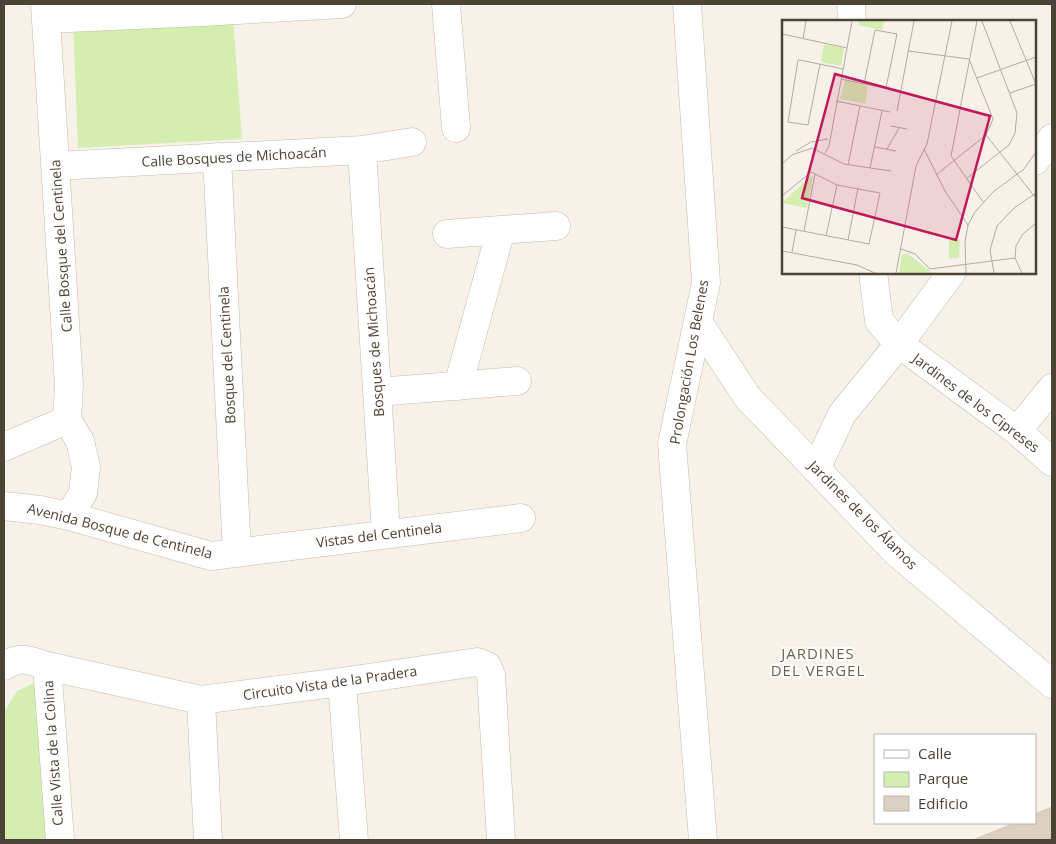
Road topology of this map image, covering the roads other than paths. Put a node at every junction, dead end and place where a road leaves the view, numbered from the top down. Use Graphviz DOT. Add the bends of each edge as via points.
graph roads {
  1 [pos="342,4"];
  2 [pos="446,4"];
  3 [pos="687,4"];
  4 [pos="851,4"];
  5 [pos="202,8"];
  6 [pos="45,11"];
  7 [pos="852,20"];
  8 [pos="456,128"];
  9 [pos="1052,138"];
  10 [pos="412,142"];
  11 [pos="362,150"];
  12 [pos="217,157"];
  13 [pos="1036,160"];
  14 [pos="56,166"];
  15 [pos="556,226"];
  16 [pos="501,230"];
  17 [pos="447,234"];
  18 [pos="873,274"];
  19 [pos="951,274"];
  20 [pos="698,322"];
  21 [pos="899,344"];
  22 [pos="517,381"];
  23 [pos="458,386"];
  24 [pos="1052,388"];
  25 [pos="377,392"];
  26 [pos="66,420"];
  27 [pos="1017,431"];
  28 [pos="4,447"];
  29 [pos="1052,462"];
  30 [pos="816,469"];
  31 [pos="4,506"];
  32 [pos="69,516"];
  33 [pos="521,518"];
  34 [pos="386,534"];
  35 [pos="237,553"];
  36 [pos="4,666"];
  37 [pos="47,666"];
  38 [pos="342,682"];
  39 [pos="1052,684"];
  40 [pos="200,700"];
  41 [pos="60,840"];
  42 [pos="208,840"];
  43 [pos="354,840"];
  44 [pos="501,840"];
  45 [pos="703,840"];
  1 -- 5 [label="street"];
  2 -- 8 [label="street"];
  3 -- 20 [label="street, Prolongación Los Belenes" via="706,283"];
  4 -- 7 [label="street"];
  5 -- 6 [label="street"];
  6 -- 14 [label="street, Calle Bosque del Centinela"];
  9 -- 13 [label="street"];
  10 -- 11 [label="street, Calle Bosques de Michoacán"];
  11 -- 12 [label="street, Calle Bosques de Michoacán"];
  11 -- 25 [label="street, Bosques de Michoacán"];
  12 -- 14 [label="street, Calle Bosques de Michoacán"];
  12 -- 35 [label="street, Bosque del Centinela"];
  14 -- 26 [label="street, Calle Bosque del Centinela" via="69,386"];
  15 -- 16 [label="street"];
  16 -- 17 [label="street"];
  16 -- 23 [label="street"];
  18 -- 21 [label="street, Jardines de los Cipreses" via="879,321"];
  19 -- 21 [label="street"];
  20 -- 30 [label="street, Jardines de los Álamos" via="748,398"];
  20 -- 45 [label="street, Prolongación Los Belenes" via="672,444"];
  21 -- 27 [label="street, Jardines de los Cipreses"];
  21 -- 30 [label="street" via="842,414"];
  22 -- 23 [label="street"];
  23 -- 25 [label="street"];
  24 -- 27 [label="street"];
  25 -- 34 [label="street, Bosques de Michoacán"];
  26 -- 28 [label="street"];
  26 -- 32 [label="street" via="80,440 86,466 83,493"];
  27 -- 29 [label="street, Jardines de los Cipreses"];
  30 -- 39 [label="street, Jardines de los Álamos" via="896,552"];
  31 -- 32 [label="street, Avenida Bosque de Centinela"];
  32 -- 35 [label="street, Avenida Bosque de Centinela" via="211,556"];
  33 -- 34 [label="street, Vistas del Centinela"];
  34 -- 35 [label="street, Vistas del Centinela"];
  36 -- 37 [label="street, Circuito Vista de la Pradera" via="25,659"];
  37 -- 40 [label="street, Circuito Vista de la Pradera"];
  37 -- 41 [label="street, Calle Vista de la Colina"];
  38 -- 40 [label="street, Circuito Vista de la Pradera"];
  38 -- 43 [label="street"];
  38 -- 44 [label="street, Circuito Vista de la Pradera" via="477,662 487,666 491,676"];
  40 -- 42 [label="street"];
}
